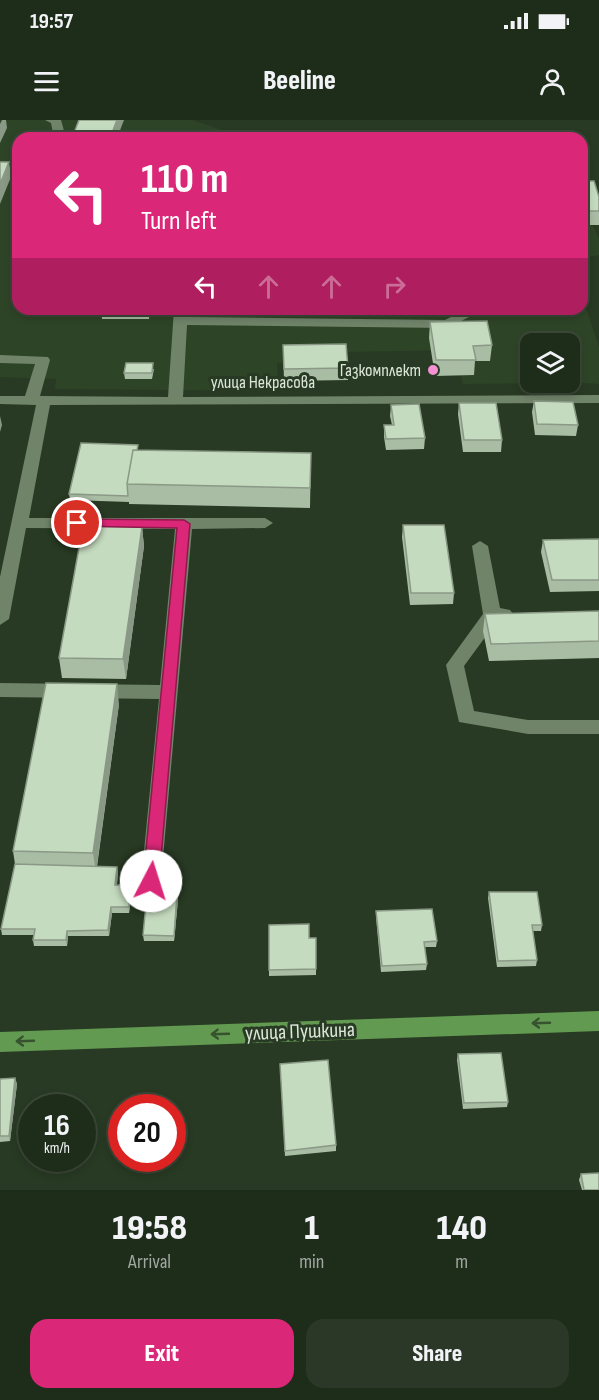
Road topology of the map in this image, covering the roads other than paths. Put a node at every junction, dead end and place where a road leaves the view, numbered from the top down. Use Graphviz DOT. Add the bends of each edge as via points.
graph roads {
  1 [pos="51,120"];
  2 [pos="60,132"];
  3 [pos="181,315"];
  4 [pos="466,315"];
  5 [pos="0,359"];
  6 [pos="599,399"];
  7 [pos="0,400"];
  8 [pos="38,400"];
  9 [pos="174,402"];
  10 [pos="20,522"];
  11 [pos="266,523"];
  12 [pos="184,524"];
  13 [pos="480,546"];
  14 [pos="516,614"];
  15 [pos="492,615"];
  16 [pos="0,619"];
  17 [pos="0,690"];
  18 [pos="169,692"];
  19 [pos="599,727"];
  20 [pos="151,881"];
  21 [pos="599,1021"];
  22 [pos="0,1042"];
  1 -- 2 [label="street" via="56,121"];
  3 -- 4 [label="street" via="447,324"];
  3 -- 9 [label="street"];
  5 -- 8 [label="street" via="43,360"];
  6 -- 9 [label="street, улица Некрасова"];
  7 -- 8 [label="street, улица Некрасова"];
  8 -- 9 [label="street, улица Некрасова"];
  8 -- 10 [label="street"];
  10 -- 12 [label="street"];
  10 -- 16 [label="street"];
  11 -- 12 [label="street"];
  12 -- 18 [label="street"];
  13 -- 15 [label="street"];
  14 -- 15 [label="street"];
  15 -- 19 [label="street" via="455,665 466,717 528,726"];
  17 -- 18 [label="street"];
  18 -- 20 [label="street"];
  21 -- 22 [label="main road, улица Пушкина, one-way"];
}
